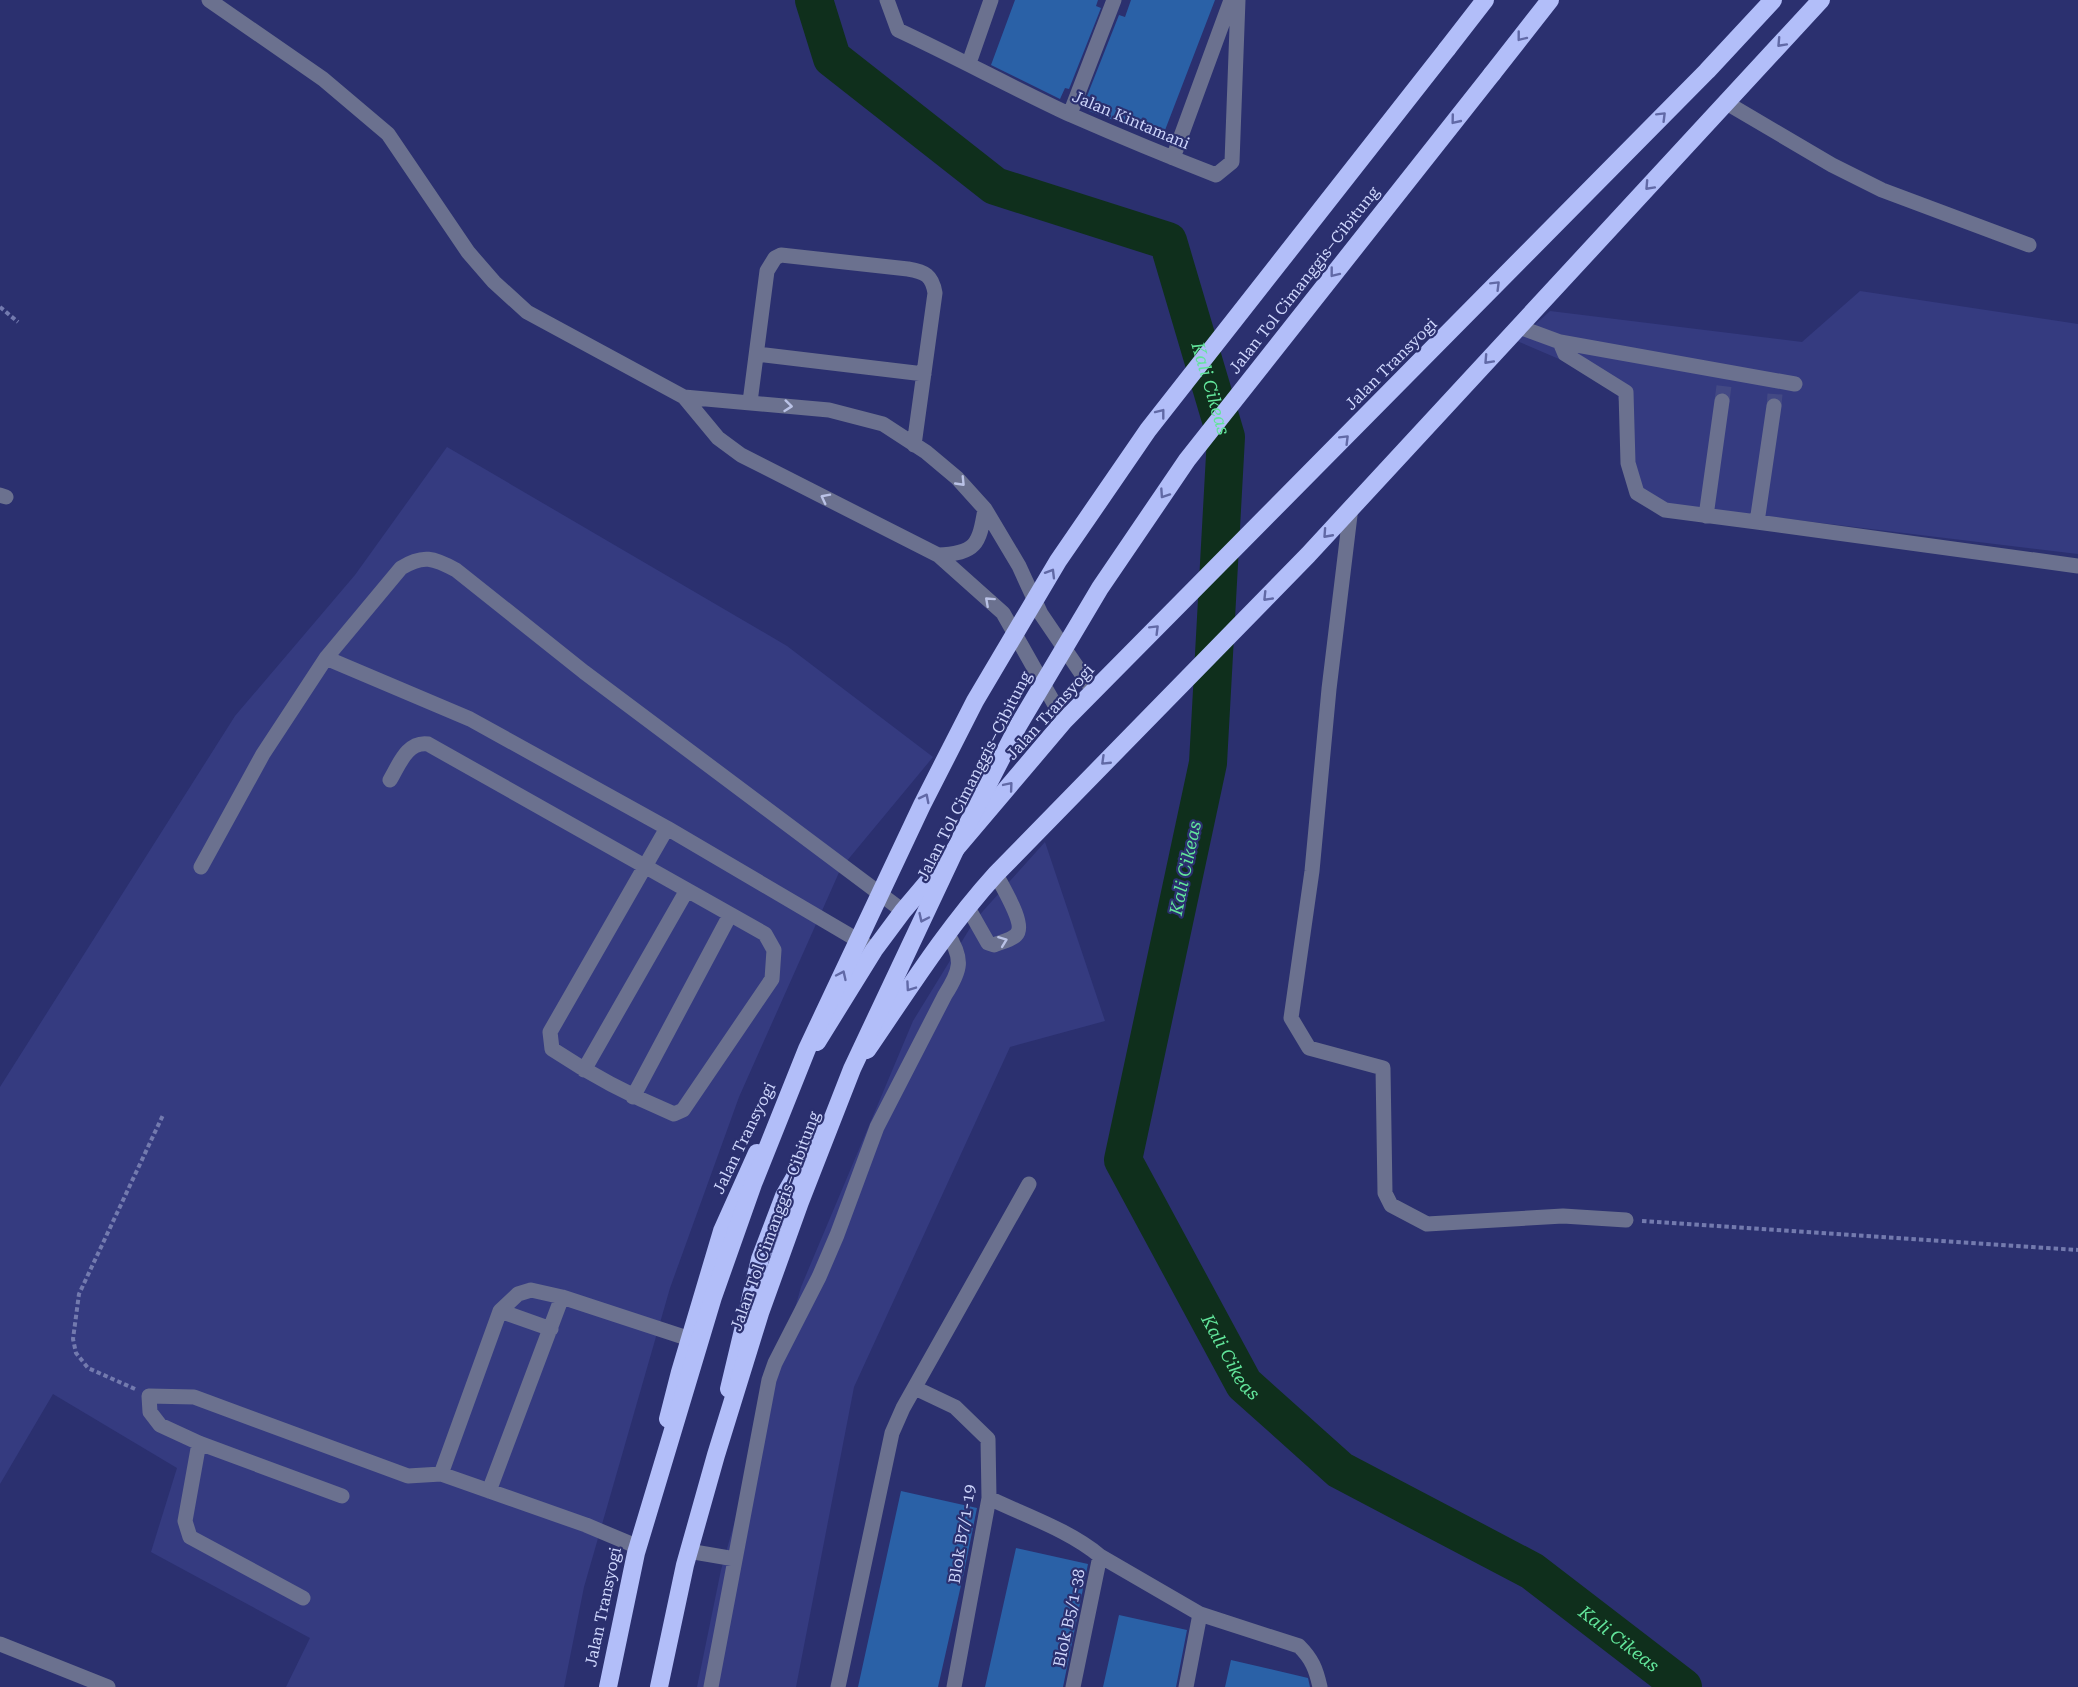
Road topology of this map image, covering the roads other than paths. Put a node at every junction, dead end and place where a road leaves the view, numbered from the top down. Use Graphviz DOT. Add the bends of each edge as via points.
graph roads {
  1 [pos="209,0"];
  2 [pos="887,0"];
  3 [pos="991,0"];
  4 [pos="1114,0"];
  5 [pos="1231,0"];
  6 [pos="1238,0"];
  7 [pos="1485,0"];
  8 [pos="1550,0"];
  9 [pos="1773,0"];
  10 [pos="1821,0"];
  11 [pos="969,63"];
  12 [pos="1725,102"];
  13 [pos="1070,114"];
  14 [pos="1173,158"];
  15 [pos="2029,245"];
  16 [pos="1518,327"];
  17 [pos="1560,342"];
  18 [pos="757,354"];
  19 [pos="924,374"];
  20 [pos="1795,384"];
  21 [pos="1725,386"];
  22 [pos="1775,393"];
  23 [pos="684,397"];
  24 [pos="750,402"];
  25 [pos="914,445"];
  26 [pos="1351,507"];
  27 [pos="985,509"];
  28 [pos="1706,516"];
  29 [pos="1757,522"];
  30 [pos="938,555"];
  31 [pos="2078,566"];
  32 [pos="326,658"];
  33 [pos="1094,692"];
  34 [pos="1064,721"];
  35 [pos="390,780"];
  36 [pos="668,828"];
  37 [pos="645,866"];
  38 [pos="201,867"];
  39 [pos="996,874"];
  40 [pos="687,890"];
  41 [pos="967,906"];
  42 [pos="903,911"];
  43 [pos="730,915"];
  44 [pos="947,933"];
  45 [pos="874,950"];
  46 [pos="584,1070"];
  47 [pos="633,1097"];
  48 [pos="1029,1184"];
  49 [pos="1626,1220"];
  50 [pos="562,1297"];
  51 [pos="500,1311"];
  52 [pos="551,1329"];
  53 [pos="690,1339"];
  54 [pos="915,1388"];
  55 [pos="199,1443"];
  56 [pos="441,1473"];
  57 [pos="489,1491"];
  58 [pos="342,1496"];
  59 [pos="989,1498"];
  60 [pos="636,1546"];
  61 [pos="694,1552"];
  62 [pos="1100,1556"];
  63 [pos="735,1559"];
  64 [pos="303,1598"];
  65 [pos="1200,1614"];
  66 [pos="0,1644"];
  67 [pos="108,1687"];
  68 [pos="607,1687"];
  69 [pos="659,1687"];
  70 [pos="666,1687"];
  71 [pos="711,1687"];
  72 [pos="838,1687"];
  73 [pos="954,1687"];
  74 [pos="1073,1687"];
  75 [pos="1186,1687"];
  76 [pos="1320,1687"];
  1 -- 23 [label="street" via="323,79 388,134 468,252 527,312"];
  2 -- 11 [label="street, Jalan Kintamani" via="898,30"];
  3 -- 11 [label="street"];
  4 -- 13 [label="street"];
  5 -- 14 [label="street"];
  6 -- 14 [label="street, Jalan Kintamani" via="1232,162 1216,175"];
  68 -- 7 [label="highway, Jalan Tol Cimanggis–Cibitung, one-way, bridge" via="643,1531 713,1297 753,1184 807,1049 969,712 1058,561 1148,430"];
  8 -- 69 [label="highway, Jalan Tol Cimanggis–Cibitung, one-way, bridge" via="1187,460 1100,588 1018,726 852,1069 800,1202 760,1313 710,1478 685,1565"];
  33 -- 9 [label="highway, Jalan Transyogi, one-way"];
  10 -- 12 [label="highway, one-way"];
  11 -- 13 [label="street, Jalan Kintamani"];
  12 -- 15 [label="street" via="1882,190"];
  12 -- 16 [label="highway, one-way"];
  13 -- 14 [label="street, Jalan Kintamani"];
  16 -- 17 [label="street"];
  16 -- 26 [label="highway, one-way"];
  17 -- 21 [label="street"];
  17 -- 28 [label="street" via="1565,354 1626,392 1628,463 1637,493 1665,510"];
  18 -- 19 [label="street"];
  18 -- 19 [label="street" via="767,271 775,258 781,255 908,269 924,272 934,282"];
  18 -- 24 [label="street"];
  19 -- 25 [label="street"];
  20 -- 22 [label="street"];
  21 -- 22 [label="street"];
  21 -- 28 [label="street"];
  22 -- 29 [label="street"];
  23 -- 24 [label="street"];
  30 -- 23 [label="street, one-way" via="741,455 718,438"];
  24 -- 25 [label="street, one-way" via="830,410 883,424"];
  25 -- 27 [label="street, one-way" via="957,478"];
  26 -- 39 [label="highway, one-way"];
  26 -- 49 [label="street" via="1310,889 1291,1018 1309,1048 1383,1068 1385,1193 1391,1205 1427,1224 1563,1216"];
  27 -- 30 [label="street" via="980,536 972,548 960,554"];
  27 -- 33 [label="street" via="1019,566 1041,615"];
  28 -- 29 [label="street"];
  29 -- 31 [label="street"];
  34 -- 30 [label="street, one-way" via="1003,613"];
  32 -- 36 [label="street" via="470,719"];
  32 -- 38 [label="street" via="263,754"];
  32 -- 42 [label="street" via="401,568 424,558 440,561"];
  33 -- 34 [label="highway, Jalan Transyogi"];
  42 -- 34 [label="highway, Jalan Transyogi, one-way"];
  35 -- 37 [label="street" via="410,747 428,744"];
  36 -- 37 [label="street"];
  36 -- 45 [label="street"];
  37 -- 40 [label="street"];
  37 -- 46 [label="street" via="550,1032 552,1049"];
  39 -- 41 [label="highway"];
  41 -- 39 [label="street, one-way" via="988,943 994,945 1016,936 1020,928 1018,918"];
  40 -- 43 [label="street"];
  40 -- 46 [label="street"];
  41 -- 44 [label="highway"];
  42 -- 45 [label="highway, Jalan Transyogi"];
  43 -- 47 [label="street"];
  43 -- 47 [label="street" via="765,934 772,944 772,979 683,1110 674,1114"];
  44 -- 61 [label="highway, one-way" via="865,1052 784,1196 759,1259"];
  44 -- 63 [label="street" via="959,961 958,976 877,1127 832,1245 772,1372"];
  45 -- 53 [label="highway, Jalan Transyogi" via="776,1110 722,1231"];
  46 -- 47 [label="street"];
  48 -- 54 [label="street"];
  50 -- 51 [label="street" via="531,1290 518,1294"];
  50 -- 52 [label="street"];
  50 -- 53 [label="street"];
  51 -- 52 [label="street"];
  51 -- 56 [label="street"];
  52 -- 57 [label="street"];
  53 -- 60 [label="highway, Jalan Transyogi"];
  54 -- 59 [label="street, Blok B7/1-19" via="956,1407 988,1439"];
  54 -- 72 [label="street" via="892,1433"];
  55 -- 56 [label="street" via="160,1425 150,1412 149,1396 194,1397 408,1476"];
  55 -- 58 [label="street"];
  55 -- 64 [label="street" via="185,1521 190,1537"];
  56 -- 57 [label="street"];
  57 -- 60 [label="street"];
  59 -- 62 [label="street" via="1073,1538"];
  59 -- 73 [label="street, Blok B7/1-19"];
  60 -- 68 [label="highway, Jalan Transyogi"];
  61 -- 63 [label="street"];
  61 -- 70 [label="highway"];
  62 -- 65 [label="street"];
  62 -- 74 [label="street, Blok B5/1-38"];
  63 -- 71 [label="street"];
  65 -- 75 [label="street"];
  65 -- 76 [label="street" via="1299,1646 1310,1657"];
  66 -- 67 [label="street"];
}
